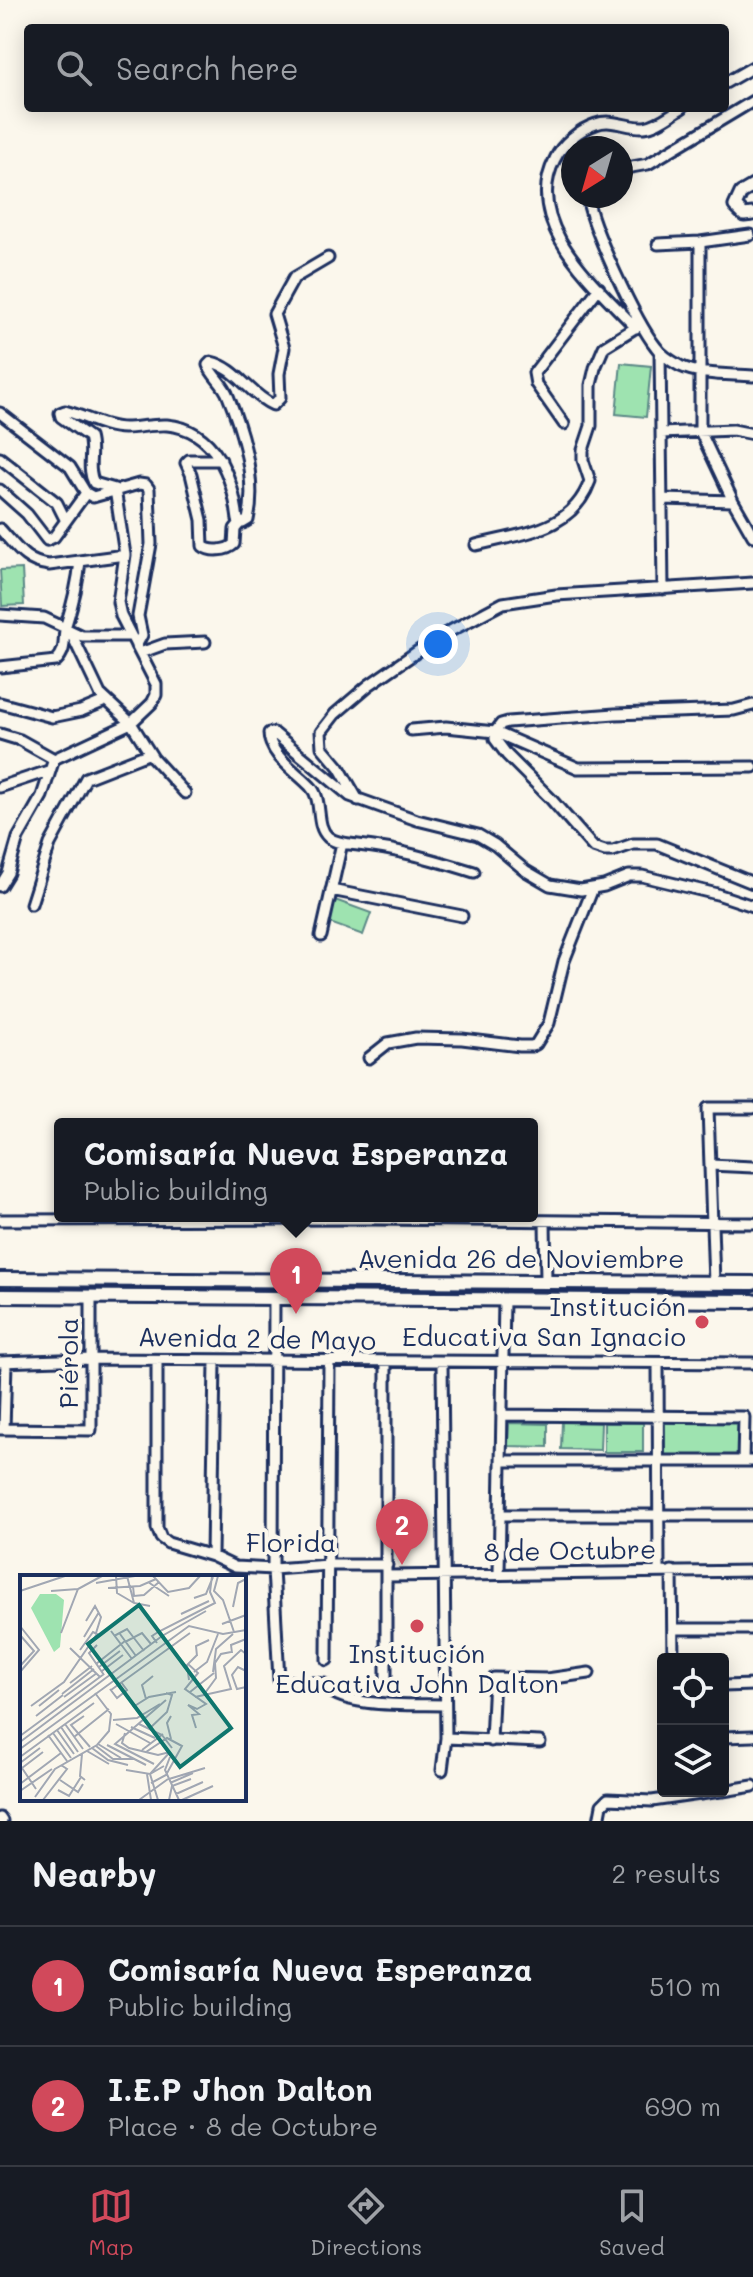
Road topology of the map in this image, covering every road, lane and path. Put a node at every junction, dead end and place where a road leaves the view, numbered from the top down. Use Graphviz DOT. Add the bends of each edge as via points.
graph roads {
  1 [pos="753,67"];
  2 [pos="729,81"];
  3 [pos="753,101"];
  4 [pos="675,112"];
  5 [pos="633,168"];
  6 [pos="753,186"];
  7 [pos="589,208"];
  8 [pos="744,211"];
  9 [pos="752,235"];
  10 [pos="700,242"];
  11 [pos="658,244"];
  12 [pos="328,258"];
  13 [pos="599,288"];
  14 [pos="638,326"];
  15 [pos="660,352"];
  16 [pos="699,371"];
  17 [pos="753,376"];
  18 [pos="0,413"];
  19 [pos="564,424"];
  20 [pos="700,431"];
  21 [pos="661,433"];
  22 [pos="753,434"];
  23 [pos="0,458"];
  24 [pos="221,460"];
  25 [pos="115,489"];
  26 [pos="0,490"];
  27 [pos="86,493"];
  28 [pos="662,499"];
  29 [pos="733,501"];
  30 [pos="65,519"];
  31 [pos="240,523"];
  32 [pos="0,529"];
  33 [pos="753,536"];
  34 [pos="476,545"];
  35 [pos="125,555"];
  36 [pos="80,561"];
  37 [pos="753,583"];
  38 [pos="663,589"];
  39 [pos="0,615"];
  40 [pos="67,630"];
  41 [pos="129,636"];
  42 [pos="205,642"];
  43 [pos="138,650"];
  44 [pos="0,667"];
  45 [pos="105,701"];
  46 [pos="0,703"];
  47 [pos="753,705"];
  48 [pos="131,723"];
  49 [pos="411,730"];
  50 [pos="495,732"];
  51 [pos="0,734"];
  52 [pos="150,753"];
  53 [pos="54,759"];
  54 [pos="753,767"];
  55 [pos="48,771"];
  56 [pos="0,787"];
  57 [pos="185,793"];
  58 [pos="358,800"];
  59 [pos="342,843"];
  60 [pos="474,872"];
  61 [pos="753,883"];
  62 [pos="0,886"];
  63 [pos="593,888"];
  64 [pos="331,890"];
  65 [pos="31,904"];
  66 [pos="753,906"];
  67 [pos="462,916"];
  68 [pos="321,936"];
  69 [pos="369,1058"];
  70 [pos="753,1108"];
  71 [pos="710,1165"];
  72 [pos="753,1167"];
  73 [pos="0,1220"];
  74 [pos="54,1220"];
  75 [pos="538,1221"];
  76 [pos="545,1221"];
  77 [pos="712,1223"];
  78 [pos="753,1223"];
  79 [pos="0,1279"];
  80 [pos="176,1280"];
  81 [pos="546,1281"];
  82 [pos="714,1283"];
  83 [pos="753,1283"];
  84 [pos="0,1296"];
  85 [pos="91,1297"];
  86 [pos="176,1298"];
  87 [pos="274,1298"];
  88 [pos="504,1300"];
  89 [pos="753,1301"];
  90 [pos="90,1359"];
  91 [pos="157,1360"];
  92 [pos="215,1361"];
  93 [pos="503,1361"];
  94 [pos="274,1362"];
  95 [pos="329,1362"];
  96 [pos="386,1362"];
  97 [pos="442,1362"];
  98 [pos="3,1363"];
  99 [pos="658,1363"];
  100 [pos="753,1363"];
  101 [pos="502,1415"];
  102 [pos="658,1417"];
  103 [pos="2,1429"];
  104 [pos="501,1461"];
  105 [pos="658,1461"];
  106 [pos="748,1461"];
  107 [pos="659,1514"];
  108 [pos="500,1515"];
  109 [pos="753,1515"];
  110 [pos="212,1556"];
  111 [pos="329,1565"];
  112 [pos="273,1569"];
  113 [pos="387,1571"];
  114 [pos="659,1571"];
  115 [pos="672,1571"];
  116 [pos="753,1571"];
  117 [pos="499,1573"];
  118 [pos="445,1575"];
  119 [pos="673,1629"];
  120 [pos="753,1629"];
  121 [pos="673,1653"];
  122 [pos="327,1660"];
  123 [pos="589,1673"];
  124 [pos="386,1680"];
  125 [pos="753,1685"];
  126 [pos="729,1686"];
  127 [pos="444,1705"];
  128 [pos="753,1736"];
  129 [pos="729,1737"];
  130 [pos="446,1738"];
  131 [pos="491,1741"];
  132 [pos="540,1742"];
  133 [pos="442,1770"];
  134 [pos="753,1786"];
  135 [pos="729,1790"];
  136 [pos="664,1797"];
  137 [pos="599,1821"];
  1 -- 2 [label="street"];
  3 -- 5 [label="street" via="660,158"];
  4 -- 13 [label="street" via="641,128 606,121 594,124 568,141 548,171 549,216 566,249"];
  6 -- 8 [label="street" via="741,193"];
  7 -- 14 [label="street"];
  8 -- 9 [label="street"];
  9 -- 10 [label="street"];
  10 -- 11 [label="street"];
  10 -- 16 [label="street"];
  12 -- 31 [label="street" via="294,278 274,314 284,348 277,403 259,398 225,367 208,365 228,395 246,456 250,510 248,520"];
  13 -- 14 [label="street"];
  13 -- 19 [label="street" via="534,373"];
  14 -- 15 [label="street"];
  14 -- 34 [label="street" via="604,347 595,368 591,426 583,450 590,481 572,511 554,524"];
  15 -- 16 [label="street"];
  15 -- 21 [label="street"];
  16 -- 17 [label="street"];
  16 -- 20 [label="street"];
  18 -- 27 [label="street" via="70,467"];
  20 -- 21 [label="street"];
  20 -- 22 [label="street"];
  20 -- 29 [label="street"];
  21 -- 28 [label="street"];
  23 -- 30 [label="street" via="57,503"];
  24 -- 25 [label="street" via="188,430 166,425 124,428 60,413 89,437 94,483"];
  24 -- 31 [label="street"];
  24 -- 31 [label="street" via="186,463 202,520 203,546 230,548"];
  25 -- 27 [label="street" via="93,497"];
  25 -- 35 [label="street"];
  25 -- 43 [label="street" via="139,484 149,489 151,544 138,616"];
  26 -- 30 [label="street" via="47,540"];
  27 -- 30 [label="street"];
  28 -- 29 [label="street"];
  28 -- 38 [label="street"];
  29 -- 33 [label="street"];
  32 -- 36 [label="street" via="37,564"];
  35 -- 36 [label="street"];
  35 -- 41 [label="street" via="118,602"];
  36 -- 40 [label="street"];
  37 -- 38 [label="street"];
  38 -- 58 [label="street" via="503,603 369,685 321,732 322,747"];
  39 -- 40 [label="street" via="44,618"];
  40 -- 41 [label="street" via="82,636"];
  40 -- 44 [label="street" via="66,645 56,661"];
  40 -- 45 [label="street"];
  41 -- 43 [label="street"];
  42 -- 43 [label="street"];
  43 -- 48 [label="street" via="156,684 156,695"];
  45 -- 46 [label="street" via="52,717"];
  45 -- 48 [label="street"];
  47 -- 50 [label="street" via="508,722"];
  48 -- 52 [label="street"];
  48 -- 53 [label="street"];
  49 -- 50 [label="street"];
  50 -- 54 [label="street" via="578,768"];
  50 -- 61 [label="street" via="507,755 593,847 613,851 657,844"];
  51 -- 53 [label="street"];
  52 -- 57 [label="street"];
  52 -- 65 [label="street" via="83,781 50,844"];
  53 -- 55 [label="street"];
  55 -- 56 [label="street"];
  55 -- 62 [label="street" via="42,796"];
  58 -- 59 [label="street" via="269,733 277,753 316,792 324,831"];
  58 -- 63 [label="street" via="478,835 550,885"];
  59 -- 60 [label="street" via="389,848"];
  59 -- 64 [label="street"];
  63 -- 66 [label="street" via="642,876"];
  63 -- 69 [label="street" via="564,961 549,1023 536,1044 416,1038 388,1043"];
  64 -- 67 [label="street"];
  64 -- 68 [label="street"];
  70 -- 71 [label="street" via="708,1108"];
  71 -- 72 [label="street"];
  71 -- 77 [label="street"];
  73 -- 74 [label="street"];
  75 -- 76 [label="street"];
  76 -- 77 [label="street"];
  76 -- 81 [label="street"];
  77 -- 78 [label="street"];
  77 -- 82 [label="street"];
  79 -- 80 [label="main road, Avenida 26 de Noviembre"];
  80 -- 81 [label="main road, Avenida 26 de Noviembre"];
  80 -- 86 [label="main road"];
  81 -- 82 [label="main road, Avenida 26 de Noviembre"];
  82 -- 83 [label="main road, Avenida 26 de Noviembre"];
  84 -- 85 [label="main road, Avenida 26 de Noviembre"];
  85 -- 86 [label="main road, Avenida 26 de Noviembre"];
  85 -- 90 [label="street, Piérola"];
  86 -- 87 [label="main road, Avenida 26 de Noviembre"];
  87 -- 88 [label="main road, Avenida 26 de Noviembre"];
  87 -- 94 [label="street"];
  88 -- 89 [label="main road, Avenida 26 de Noviembre"];
  88 -- 93 [label="street"];
  90 -- 91 [label="street, Avenida 2 de Mayo"];
  90 -- 98 [label="street, Avenida 2 de Mayo"];
  90 -- 103 [label="street, Piérola" via="91,1430"];
  91 -- 92 [label="street, Avenida 2 de Mayo"];
  91 -- 110 [label="street, Florida" via="157,1528 168,1543"];
  92 -- 94 [label="street, Avenida 2 de Mayo"];
  92 -- 110 [label="street"];
  93 -- 97 [label="street, Avenida 2 de Mayo"];
  93 -- 99 [label="street, Avenida 2 de Mayo"];
  93 -- 101 [label="street"];
  94 -- 95 [label="street, Avenida 2 de Mayo"];
  94 -- 112 [label="street"];
  95 -- 96 [label="street, Avenida 2 de Mayo"];
  95 -- 111 [label="street"];
  96 -- 97 [label="street, Avenida 2 de Mayo"];
  96 -- 113 [label="street"];
  97 -- 118 [label="street"];
  98 -- 103 [label="street"];
  99 -- 100 [label="street, Avenida 2 de Mayo"];
  99 -- 102 [label="street"];
  101 -- 102 [label="street"];
  101 -- 104 [label="street"];
  102 -- 105 [label="street"];
  102 -- 106 [label="street" via="744,1417"];
  104 -- 105 [label="street"];
  104 -- 108 [label="street"];
  105 -- 106 [label="street"];
  105 -- 107 [label="street"];
  107 -- 108 [label="street"];
  107 -- 109 [label="street"];
  107 -- 114 [label="street"];
  108 -- 117 [label="street"];
  110 -- 112 [label="street, Florida" via="235,1567"];
  111 -- 112 [label="street, Florida"];
  111 -- 113 [label="street, Florida"];
  111 -- 122 [label="street"];
  112 -- 127 [label="street" via="279,1680 324,1684 335,1695 376,1704"];
  113 -- 118 [label="street, 8 de Octubre"];
  113 -- 124 [label="street"];
  114 -- 115 [label="street, 8 de Octubre"];
  114 -- 117 [label="street, 8 de Octubre"];
  115 -- 116 [label="street, 8 de Octubre"];
  115 -- 119 [label="street"];
  117 -- 118 [label="street, 8 de Octubre"];
  118 -- 127 [label="street"];
  119 -- 120 [label="street"];
  119 -- 121 [label="street"];
  123 -- 131 [label="street" via="494,1678"];
  125 -- 126 [label="street"];
  127 -- 130 [label="street"];
  128 -- 129 [label="street"];
  130 -- 131 [label="street"];
  130 -- 133 [label="street"];
  131 -- 132 [label="street"];
  134 -- 135 [label="street"];
  136 -- 137 [label="street" via="604,1801"];
}
